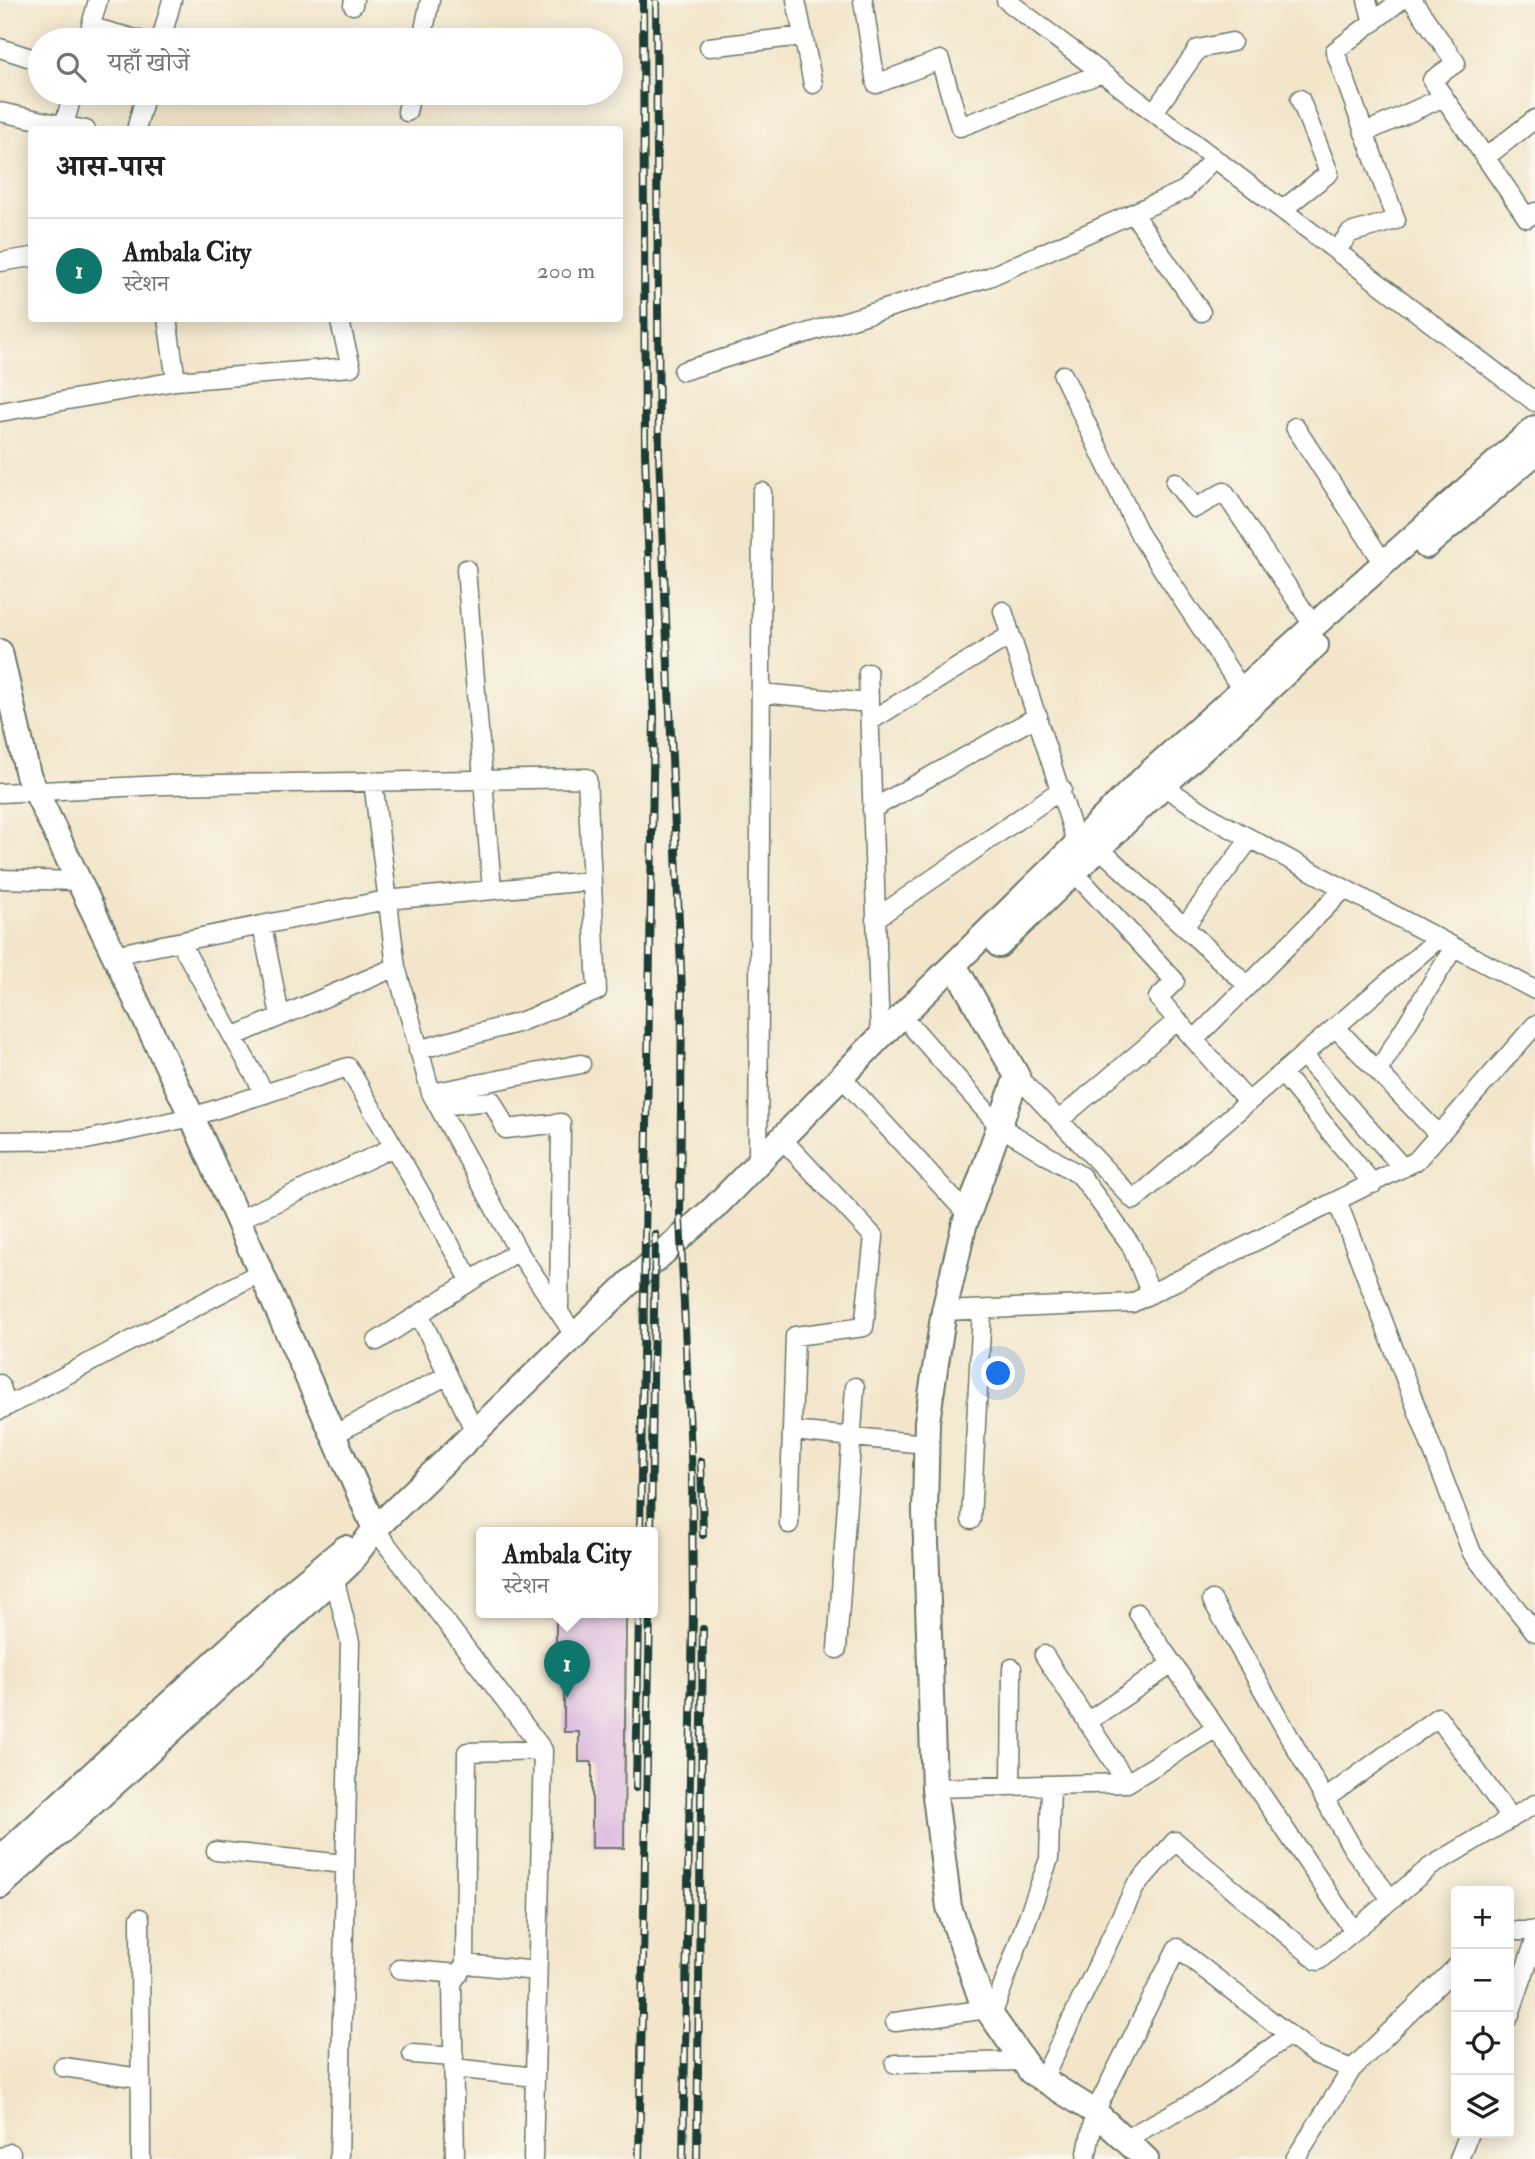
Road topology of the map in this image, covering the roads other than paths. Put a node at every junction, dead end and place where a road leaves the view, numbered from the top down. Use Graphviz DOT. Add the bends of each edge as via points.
graph roads {
  1 [pos="98,0"];
  2 [pos="172,0"];
  3 [pos="430,0"];
  4 [pos="796,0"];
  5 [pos="863,0"];
  6 [pos="1006,0"];
  7 [pos="1367,0"];
  8 [pos="1401,0"];
  9 [pos="1412,0"];
  10 [pos="1373,23"];
  11 [pos="90,28"];
  12 [pos="164,28"];
  13 [pos="424,28"];
  14 [pos="803,36"];
  15 [pos="1232,42"];
  16 [pos="709,47"];
  17 [pos="0,48"];
  18 [pos="28,57"];
  19 [pos="1102,73"];
  20 [pos="813,84"];
  21 [pos="1444,97"];
  22 [pos="1300,99"];
  23 [pos="70,105"];
  24 [pos="143,105"];
  25 [pos="408,105"];
  26 [pos="0,112"];
  27 [pos="407,112"];
  28 [pos="1154,112"];
  29 [pos="1535,119"];
  30 [pos="64,125"];
  31 [pos="68,126"];
  32 [pos="137,126"];
  33 [pos="1364,133"];
  34 [pos="1486,157"];
  35 [pos="1214,158"];
  36 [pos="1282,210"];
  37 [pos="1535,212"];
  38 [pos="1133,213"];
  39 [pos="1336,251"];
  40 [pos="28,258"];
  41 [pos="0,262"];
  42 [pos="1201,312"];
  43 [pos="168,322"];
  44 [pos="340,322"];
  45 [pos="683,371"];
  46 [pos="1063,375"];
  47 [pos="176,381"];
  48 [pos="1535,402"];
  49 [pos="0,412"];
  50 [pos="1295,427"];
  51 [pos="1535,428"];
  52 [pos="1535,453"];
  53 [pos="1175,482"];
  54 [pos="762,492"];
  55 [pos="1383,562"];
  56 [pos="466,569"];
  57 [pos="1003,611"];
  58 [pos="1313,625"];
  59 [pos="1009,636"];
  60 [pos="0,652"];
  61 [pos="868,673"];
  62 [pos="761,693"];
  63 [pos="1247,697"];
  64 [pos="869,712"];
  65 [pos="1038,716"];
  66 [pos="483,780"];
  67 [pos="1155,781"];
  68 [pos="373,782"];
  69 [pos="1062,789"];
  70 [pos="36,791"];
  71 [pos="0,793"];
  72 [pos="873,809"];
  73 [pos="1250,839"];
  74 [pos="1088,846"];
  75 [pos="1074,872"];
  76 [pos="0,879"];
  77 [pos="78,881"];
  78 [pos="589,881"];
  79 [pos="1344,889"];
  80 [pos="492,890"];
  81 [pos="386,900"];
  82 [pos="875,919"];
  83 [pos="262,925"];
  84 [pos="1184,927"];
  85 [pos="180,942"];
  86 [pos="1446,943"];
  87 [pos="113,955"];
  88 [pos="396,967"];
  89 [pos="959,972"];
  90 [pos="1248,985"];
  91 [pos="1535,990"];
  92 [pos="280,1016"];
  93 [pos="1178,1020"];
  94 [pos="1535,1025"];
  95 [pos="1335,1027"];
  96 [pos="913,1028"];
  97 [pos="235,1036"];
  98 [pos="880,1037"];
  99 [pos="1195,1039"];
  100 [pos="418,1050"];
  101 [pos="1303,1055"];
  102 [pos="581,1064"];
  103 [pos="1378,1071"];
  104 [pos="1282,1073"];
  105 [pos="1017,1076"];
  106 [pos="848,1084"];
  107 [pos="265,1094"];
  108 [pos="434,1099"];
  109 [pos="1248,1102"];
  110 [pos="192,1118"];
  111 [pos="1059,1120"];
  112 [pos="999,1126"];
  113 [pos="786,1135"];
  114 [pos="1438,1135"];
  115 [pos="0,1141"];
  116 [pos="394,1147"];
  117 [pos="758,1164"];
  118 [pos="1403,1168"];
  119 [pos="1373,1184"];
  120 [pos="1338,1203"];
  121 [pos="968,1215"];
  122 [pos="237,1220"];
  123 [pos="518,1251"];
  124 [pos="261,1272"];
  125 [pos="471,1281"];
  126 [pos="1151,1294"];
  127 [pos="982,1310"];
  128 [pos="559,1311"];
  129 [pos="944,1311"];
  130 [pos="419,1314"];
  131 [pos="575,1336"];
  132 [pos="377,1341"];
  133 [pos="448,1375"];
  134 [pos="0,1384"];
  135 [pos="855,1387"];
  136 [pos="3,1408"];
  137 [pos="792,1431"];
  138 [pos="475,1432"];
  139 [pos="333,1435"];
  140 [pos="852,1437"];
  141 [pos="926,1444"];
  142 [pos="971,1520"];
  143 [pos="789,1524"];
  144 [pos="375,1529"];
  145 [pos="334,1577"];
  146 [pos="1212,1600"];
  147 [pos="1138,1613"];
  148 [pos="1535,1632"];
  149 [pos="837,1648"];
  150 [pos="1044,1656"];
  151 [pos="1172,1664"];
  152 [pos="1012,1668"];
  153 [pos="1087,1722"];
  154 [pos="1216,1728"];
  155 [pos="543,1750"];
  156 [pos="1127,1783"];
  157 [pos="1051,1785"];
  158 [pos="1011,1786"];
  159 [pos="934,1788"];
  160 [pos="1325,1798"];
  161 [pos="1535,1804"];
  162 [pos="1511,1819"];
  163 [pos="216,1851"];
  164 [pos="0,1859"];
  165 [pos="345,1864"];
  166 [pos="0,1886"];
  167 [pos="1391,1899"];
  168 [pos="140,1918"];
  169 [pos="1354,1931"];
  170 [pos="1514,1931"];
  171 [pos="1535,1931"];
  172 [pos="1535,1941"];
  173 [pos="399,1969"];
  174 [pos="462,1969"];
  175 [pos="537,1971"];
  176 [pos="1451,1972"];
  177 [pos="1511,2012"];
  178 [pos="990,2013"];
  179 [pos="895,2022"];
  180 [pos="1289,2035"];
  181 [pos="412,2053"];
  182 [pos="1024,2062"];
  183 [pos="454,2063"];
  184 [pos="895,2064"];
  185 [pos="62,2067"];
  186 [pos="1352,2069"];
  187 [pos="535,2077"];
  188 [pos="141,2078"];
  189 [pos="1043,2079"];
  190 [pos="1095,2112"];
  191 [pos="1467,2138"];
  192 [pos="1125,2140"];
  193 [pos="1463,2158"];
  194 [pos="141,2159"];
  195 [pos="339,2159"];
  196 [pos="455,2159"];
  197 [pos="533,2159"];
  198 [pos="1086,2159"];
  199 [pos="1146,2159"];
  200 [pos="1295,2159"];
  1 -- 11 [label="street"];
  2 -- 12 [label="street"];
  3 -- 13 [label="street"];
  4 -- 14 [label="street"];
  5 -- 19 [label="street" via="876,84 940,60 960,127"];
  6 -- 19 [label="street"];
  7 -- 10 [label="street"];
  8 -- 10 [label="street"];
  9 -- 21 [label="street" via="1456,62 1432,79"];
  10 -- 33 [label="street" via="1335,51"];
  14 -- 16 [label="street"];
  14 -- 20 [label="street"];
  15 -- 28 [label="street" via="1198,49"];
  17 -- 18 [label="street"];
  19 -- 28 [label="street"];
  21 -- 33 [label="street"];
  21 -- 34 [label="street"];
  22 -- 36 [label="street" via="1329,173"];
  23 -- 30 [label="street"];
  24 -- 32 [label="street"];
  25 -- 27 [label="street"];
  26 -- 30 [label="street"];
  28 -- 35 [label="street"];
  29 -- 34 [label="street"];
  30 -- 31 [label="street"];
  33 -- 39 [label="street" via="1396,220 1350,233"];
  34 -- 37 [label="street" via="1527,218"];
  35 -- 36 [label="street"];
  35 -- 38 [label="street" via="1185,190"];
  36 -- 39 [label="street"];
  38 -- 42 [label="street"];
  38 -- 45 [label="street" via="989,278"];
  39 -- 48 [label="street"];
  40 -- 41 [label="street"];
  43 -- 47 [label="street"];
  44 -- 47 [label="street" via="351,367"];
  46 -- 63 [label="street" via="1140,535"];
  47 -- 49 [label="street"];
  50 -- 55 [label="street"];
  51 -- 55 [label="main road"];
  52 -- 63 [label="main road"];
  53 -- 58 [label="street" via="1195,508 1224,492"];
  54 -- 62 [label="street"];
  55 -- 58 [label="main road"];
  56 -- 66 [label="street"];
  57 -- 59 [label="street"];
  58 -- 63 [label="main road"];
  59 -- 64 [label="street"];
  59 -- 65 [label="street"];
  60 -- 70 [label="main road" via="28,775"];
  61 -- 64 [label="street"];
  62 -- 64 [label="street"];
  62 -- 117 [label="street"];
  63 -- 67 [label="main road"];
  64 -- 72 [label="street"];
  65 -- 69 [label="street"];
  65 -- 72 [label="street"];
  66 -- 68 [label="street"];
  66 -- 78 [label="street" via="587,778"];
  66 -- 80 [label="street"];
  67 -- 73 [label="street"];
  67 -- 74 [label="main road"];
  68 -- 70 [label="street"];
  68 -- 81 [label="street"];
  69 -- 74 [label="street"];
  69 -- 82 [label="street"];
  70 -- 71 [label="street"];
  70 -- 77 [label="main road"];
  72 -- 82 [label="street"];
  73 -- 79 [label="street"];
  73 -- 84 [label="street"];
  74 -- 75 [label="main road"];
  74 -- 84 [label="street"];
  74 -- 89 [label="main road"];
  75 -- 89 [label="main road"];
  75 -- 93 [label="street" via="1175,981 1158,998"];
  76 -- 77 [label="street"];
  77 -- 87 [label="main road"];
  78 -- 80 [label="street"];
  78 -- 100 [label="street" via="597,991 520,1022"];
  79 -- 86 [label="street"];
  79 -- 90 [label="street"];
  80 -- 81 [label="street"];
  81 -- 83 [label="street"];
  81 -- 88 [label="street"];
  82 -- 98 [label="street"];
  83 -- 85 [label="street"];
  83 -- 92 [label="street"];
  84 -- 90 [label="street"];
  85 -- 87 [label="street"];
  85 -- 97 [label="street"];
  86 -- 91 [label="street"];
  86 -- 95 [label="street"];
  86 -- 103 [label="street"];
  87 -- 110 [label="main road"];
  88 -- 92 [label="street"];
  88 -- 100 [label="street"];
  89 -- 96 [label="main road"];
  89 -- 98 [label="main road"];
  89 -- 105 [label="main road"];
  90 -- 99 [label="street"];
  92 -- 97 [label="street"];
  93 -- 99 [label="street"];
  93 -- 111 [label="street"];
  94 -- 114 [label="street"];
  95 -- 101 [label="street"];
  95 -- 103 [label="street"];
  96 -- 106 [label="main road"];
  96 -- 112 [label="street"];
  97 -- 107 [label="street"];
  98 -- 113 [label="main road"];
  99 -- 109 [label="street"];
  100 -- 108 [label="street"];
  101 -- 104 [label="street"];
  101 -- 118 [label="street"];
  102 -- 108 [label="street"];
  103 -- 114 [label="street"];
  104 -- 109 [label="street"];
  104 -- 119 [label="street"];
  105 -- 111 [label="street"];
  105 -- 112 [label="main road"];
  106 -- 113 [label="main road"];
  106 -- 121 [label="street"];
  107 -- 110 [label="street"];
  107 -- 116 [label="street" via="348,1067"];
  108 -- 123 [label="street"];
  108 -- 128 [label="street" via="492,1101 506,1129 561,1123"];
  109 -- 111 [label="street" via="1135,1200"];
  110 -- 115 [label="street" via="86,1140"];
  110 -- 122 [label="main road"];
  112 -- 121 [label="main road"];
  112 -- 126 [label="street" via="1081,1176 1131,1245"];
  113 -- 117 [label="main road"];
  113 -- 137 [label="street" via="874,1237 864,1327 795,1336"];
  114 -- 118 [label="street" via="1416,1161"];
  116 -- 122 [label="street"];
  116 -- 125 [label="street"];
  117 -- 131 [label="main road"];
  118 -- 119 [label="street"];
  119 -- 120 [label="street"];
  120 -- 126 [label="street"];
  120 -- 148 [label="street" via="1472,1553"];
  121 -- 129 [label="main road"];
  122 -- 124 [label="main road"];
  123 -- 125 [label="street"];
  123 -- 128 [label="street"];
  124 -- 136 [label="street"];
  124 -- 139 [label="main road"];
  125 -- 130 [label="street"];
  126 -- 127 [label="street" via="1132,1303"];
  127 -- 129 [label="street"];
  127 -- 142 [label="street"];
  128 -- 131 [label="street"];
  129 -- 141 [label="main road"];
  130 -- 132 [label="street"];
  130 -- 133 [label="street"];
  131 -- 138 [label="main road"];
  133 -- 138 [label="street"];
  133 -- 139 [label="street"];
  134 -- 136 [label="street"];
  135 -- 140 [label="street"];
  137 -- 140 [label="street"];
  137 -- 143 [label="street"];
  138 -- 144 [label="main road"];
  139 -- 144 [label="main road"];
  140 -- 141 [label="street"];
  140 -- 149 [label="street"];
  141 -- 159 [label="main road"];
  144 -- 145 [label="main road"];
  144 -- 155 [label="street"];
  144 -- 164 [label="main road" via="290,1592"];
  145 -- 165 [label="street" via="350,1642"];
  145 -- 166 [label="main road"];
  146 -- 160 [label="street"];
  147 -- 151 [label="street"];
  150 -- 153 [label="street"];
  151 -- 153 [label="street"];
  151 -- 154 [label="street"];
  152 -- 158 [label="street"];
  153 -- 156 [label="street"];
  154 -- 156 [label="street"];
  154 -- 169 [label="street"];
  155 -- 174 [label="street" via="467,1752"];
  155 -- 175 [label="street"];
  156 -- 157 [label="street"];
  157 -- 158 [label="street"];
  157 -- 178 [label="street" via="1049,1858"];
  158 -- 159 [label="street"];
  159 -- 178 [label="main road" via="949,1907"];
  160 -- 162 [label="street" via="1437,1717"];
  160 -- 167 [label="street" via="1353,1849"];
  161 -- 162 [label="street"];
  162 -- 167 [label="street" via="1430,1867"];
  163 -- 165 [label="street"];
  165 -- 195 [label="street"];
  167 -- 169 [label="street"];
  168 -- 188 [label="street"];
  169 -- 189 [label="street" via="1318,1961 1175,1841 1135,1887"];
  170 -- 171 [label="street"];
  172 -- 177 [label="street"];
  173 -- 174 [label="street"];
  174 -- 175 [label="street"];
  174 -- 183 [label="street" via="453,1983"];
  175 -- 187 [label="street"];
  176 -- 186 [label="street"];
  178 -- 179 [label="street"];
  178 -- 182 [label="main road"];
  180 -- 186 [label="street" via="1314,2054"];
  180 -- 190 [label="street" via="1177,1948"];
  180 -- 192 [label="street" via="1205,2096"];
  181 -- 183 [label="street"];
  182 -- 184 [label="street"];
  182 -- 189 [label="main road"];
  183 -- 187 [label="street"];
  183 -- 196 [label="street"];
  185 -- 188 [label="street"];
  186 -- 200 [label="street"];
  187 -- 197 [label="street"];
  188 -- 194 [label="street"];
  189 -- 190 [label="main road"];
  190 -- 192 [label="main road"];
  190 -- 198 [label="street"];
  191 -- 193 [label="street"];
  192 -- 199 [label="main road"];
}
